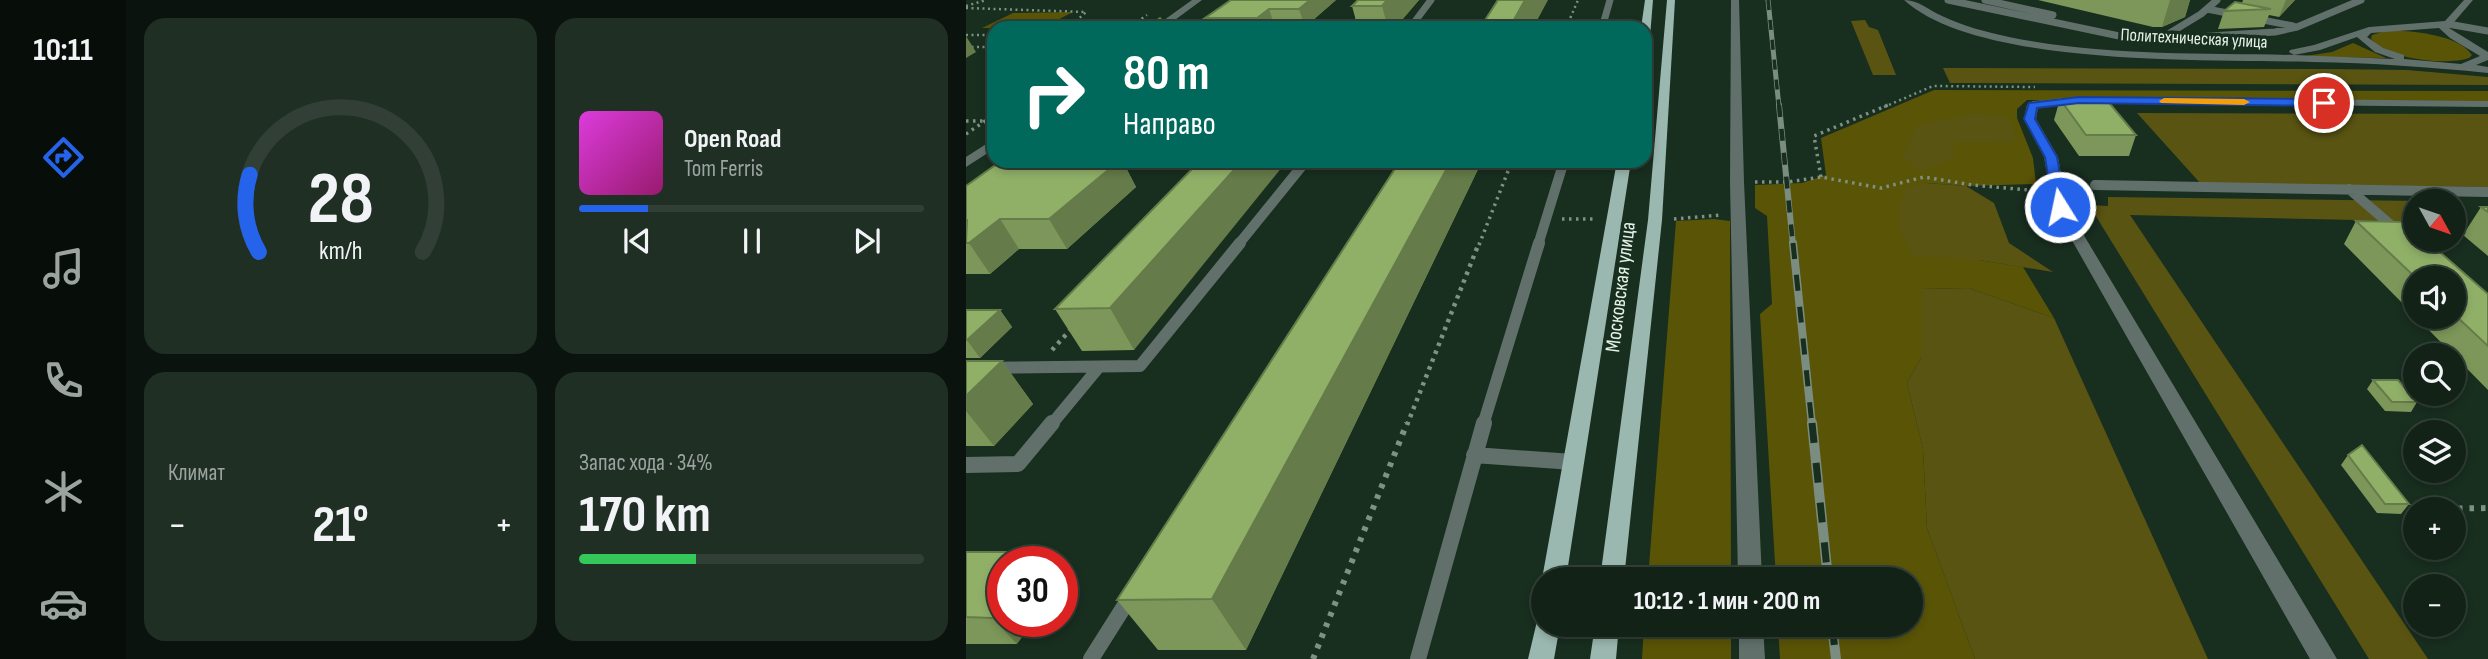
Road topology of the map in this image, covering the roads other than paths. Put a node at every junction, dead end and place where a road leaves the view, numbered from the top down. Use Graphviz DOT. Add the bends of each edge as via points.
graph roads {
  1 [pos="1198,0"];
  2 [pos="1432,0"];
  3 [pos="1610,0"];
  4 [pos="1649,0"];
  5 [pos="1671,0"];
  6 [pos="1735,0"];
  7 [pos="1908,0"];
  8 [pos="1948,0"];
  9 [pos="1985,0"];
  10 [pos="2217,0"];
  11 [pos="2361,0"];
  12 [pos="2469,0"];
  13 [pos="2188,11"];
  14 [pos="2204,11"];
  15 [pos="1168,21"];
  16 [pos="1415,21"];
  17 [pos="1604,21"];
  18 [pos="1647,21"];
  19 [pos="2448,24"];
  20 [pos="2297,27"];
  21 [pos="2397,27"];
  22 [pos="2369,30"];
  23 [pos="2488,31"];
  24 [pos="2452,37"];
  25 [pos="2160,39"];
  26 [pos="2488,45"];
  27 [pos="2161,54"];
  28 [pos="2232,57"];
  29 [pos="2434,64"];
  30 [pos="2488,70"];
  31 [pos="2488,104"];
  32 [pos="987,148"];
  33 [pos="966,163"];
  34 [pos="1301,168"];
  35 [pos="1562,168"];
  36 [pos="1623,168"];
  37 [pos="2095,185"];
  38 [pos="2349,189"];
  39 [pos="2488,192"];
  40 [pos="2403,236"];
  41 [pos="1099,367"];
  42 [pos="966,368"];
  43 [pos="1474,455"];
  44 [pos="1573,462"];
  45 [pos="966,465"];
  46 [pos="1556,567"];
  47 [pos="1613,567"];
  48 [pos="1750,567"];
  49 [pos="1142,578"];
  50 [pos="1544,637"];
  51 [pos="1606,637"];
  52 [pos="1751,637"];
  53 [pos="1091,659"];
  54 [pos="1418,659"];
  55 [pos="1541,659"];
  56 [pos="1603,659"];
  57 [pos="1752,659"];
  58 [pos="2324,659"];
  1 -- 15 [label="street"];
  2 -- 16 [label="lane"];
  3 -- 17 [label="lane"];
  4 -- 18 [label="main road"];
  5 -- 47 [label="main road, Московская улица" via="1655,220"];
  6 -- 48 [label="street"];
  7 -- 27 [label="street, Политехническая улица" via="1952,23 1996,37 2052,47"];
  8 -- 25 [label="lane" via="2143,41"];
  9 -- 25 [label="lane"];
  10 -- 14 [label="lane"];
  11 -- 20 [label="lane"];
  12 -- 19 [label="street"];
  13 -- 14 [label="lane"];
  14 -- 20 [label="lane"];
  14 -- 25 [label="lane"];
  19 -- 21 [label="street"];
  19 -- 23 [label="lane"];
  19 -- 24 [label="street" via="2444,28"];
  20 -- 25 [label="lane"];
  21 -- 22 [label="street"];
  21 -- 24 [label="street"];
  22 -- 28 [label="street" via="2282,55"];
  22 -- 29 [label="street" via="2362,38 2379,50"];
  24 -- 26 [label="street"];
  24 -- 29 [label="street" via="2486,56 2469,65"];
  25 -- 27 [label="lane"];
  27 -- 28 [label="street, Политехническая улица"];
  28 -- 29 [label="street, Политехническая улица"];
  29 -- 30 [label="street, Политехническая улица"];
  31 -- 58 [label="street" via="2079,100 2033,105 2030,119 2051,157 2060,207"];
  32 -- 33 [label="street"];
  34 -- 41 [label="lane" via="1140,366"];
  35 -- 43 [label="lane"];
  36 -- 44 [label="main road, Московская улица"];
  37 -- 38 [label="lane"];
  38 -- 39 [label="lane"];
  38 -- 40 [label="lane"];
  41 -- 42 [label="lane"];
  41 -- 45 [label="lane" via="1018,464"];
  43 -- 44 [label="lane"];
  43 -- 54 [label="lane"];
  44 -- 46 [label="main road, Московская улица"];
  49 -- 53 [label="lane"];
  50 -- 55 [label="main road"];
  51 -- 56 [label="main road"];
  52 -- 57 [label="street"];
}
